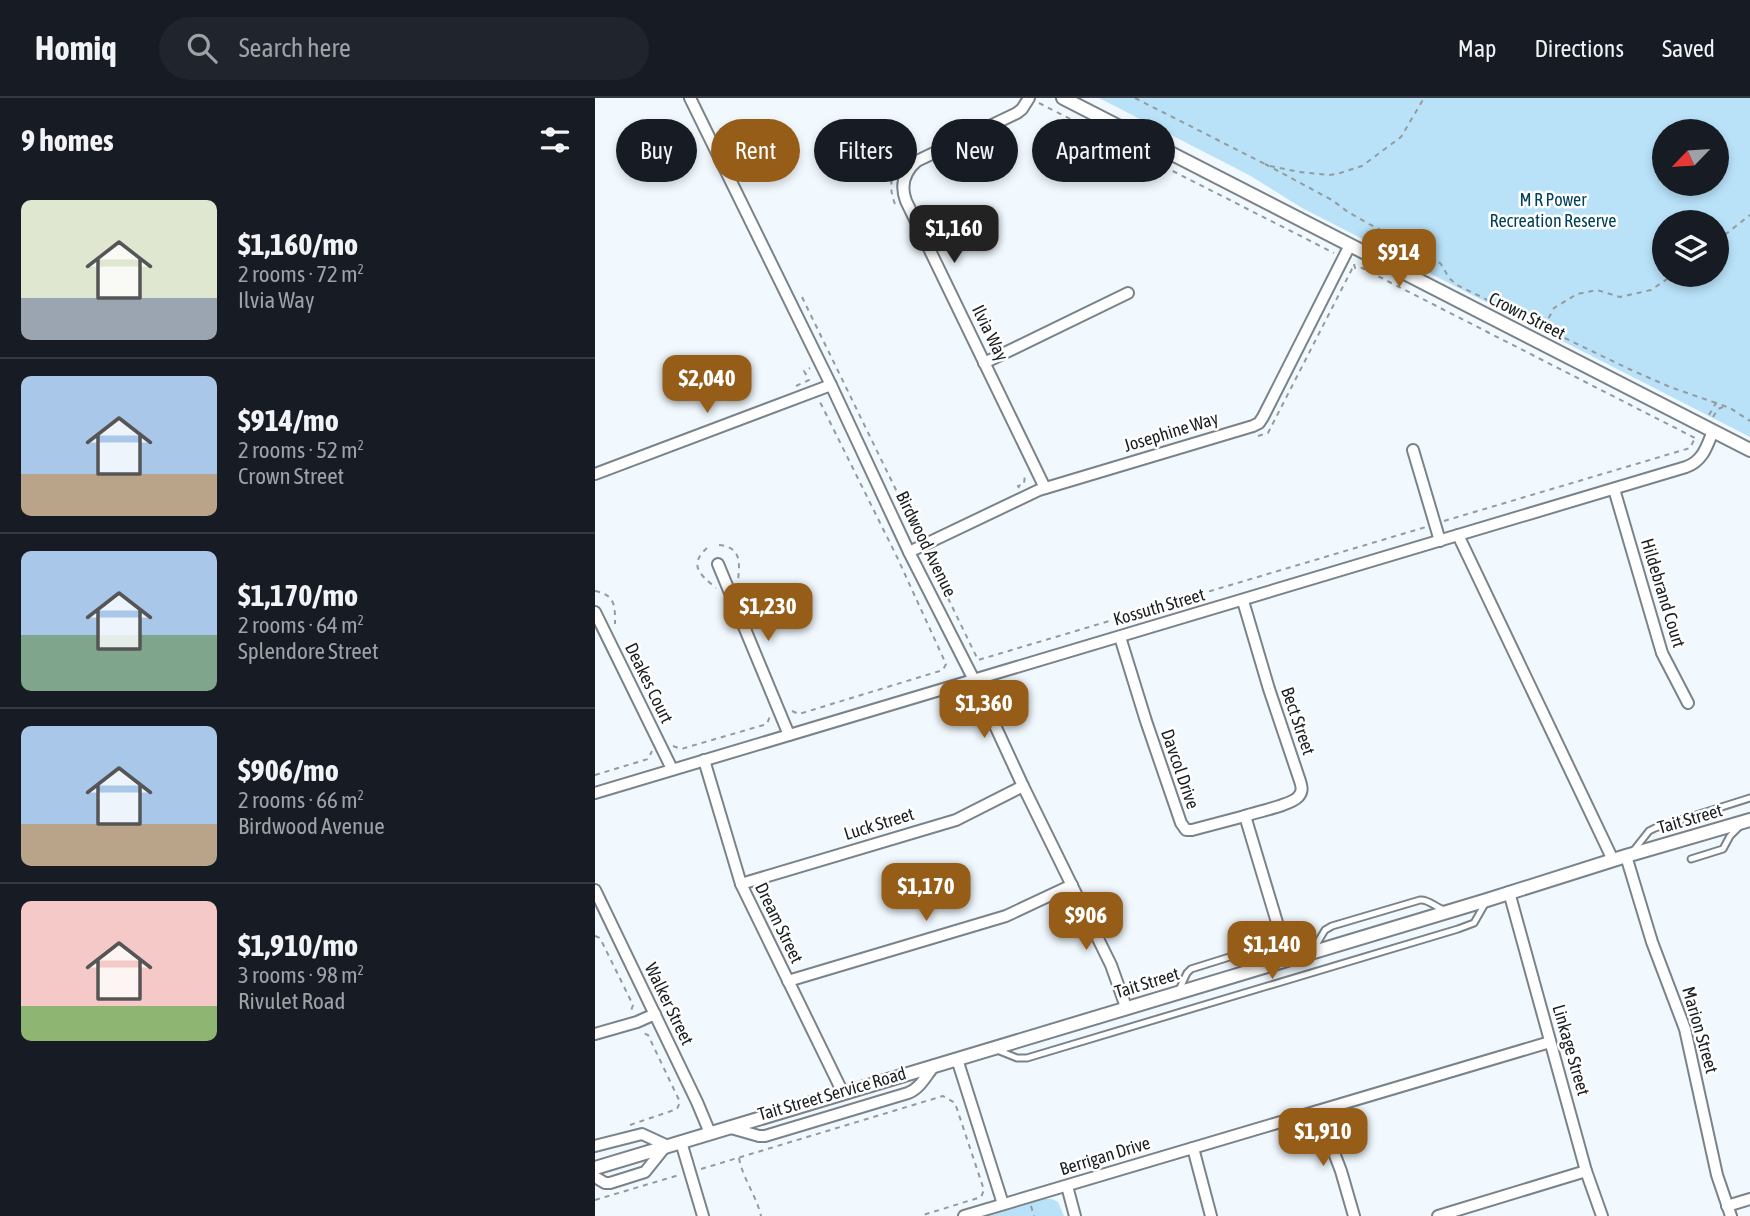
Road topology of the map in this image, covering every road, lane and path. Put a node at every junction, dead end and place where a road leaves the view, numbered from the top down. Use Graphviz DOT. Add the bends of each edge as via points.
graph roads {
  1 [pos="690,98"];
  2 [pos="1063,98"];
  3 [pos="1135,98"];
  4 [pos="1424,98"];
  5 [pos="1033,100"];
  6 [pos="1265,164"];
  7 [pos="892,182"];
  8 [pos="896,206"];
  9 [pos="1750,215"];
  10 [pos="1729,232"];
  11 [pos="1350,246"];
  12 [pos="1344,258"];
  13 [pos="1355,268"];
  14 [pos="1655,287"];
  15 [pos="1128,293"];
  16 [pos="802,297"];
  17 [pos="1543,328"];
  18 [pos="820,363"];
  19 [pos="985,363"];
  20 [pos="797,385"];
  21 [pos="831,385"];
  22 [pos="814,391"];
  23 [pos="1716,403"];
  24 [pos="1725,406"];
  25 [pos="1750,421"];
  26 [pos="1708,428"];
  27 [pos="1255,437"];
  28 [pos="1695,438"];
  29 [pos="1707,444"];
  30 [pos="1413,450"];
  31 [pos="1750,450"];
  32 [pos="595,474"];
  33 [pos="1026,476"];
  34 [pos="1045,488"];
  35 [pos="1613,489"];
  36 [pos="1023,497"];
  37 [pos="1436,524"];
  38 [pos="1458,535"];
  39 [pos="931,541"];
  40 [pos="1440,541"];
  41 [pos="719,545"];
  42 [pos="707,548"];
  43 [pos="909,552"];
  44 [pos="718,564"];
  45 [pos="738,583"];
  46 [pos="595,591"];
  47 [pos="718,591"];
  48 [pos="1243,601"];
  49 [pos="595,612"];
  50 [pos="615,627"];
  51 [pos="1120,637"];
  52 [pos="974,680"];
  53 [pos="1688,703"];
  54 [pos="791,710"];
  55 [pos="770,717"];
  56 [pos="789,734"];
  57 [pos="673,746"];
  58 [pos="648,759"];
  59 [pos="703,760"];
  60 [pos="672,769"];
  61 [pos="595,775"];
  62 [pos="1023,786"];
  63 [pos="595,793"];
  64 [pos="1750,799"];
  65 [pos="1245,816"];
  66 [pos="1747,821"];
  67 [pos="1623,857"];
  68 [pos="1691,859"];
  69 [pos="740,884"];
  70 [pos="1072,885"];
  71 [pos="595,891"];
  72 [pos="1509,892"];
  73 [pos="1487,900"];
  74 [pos="1449,911"];
  75 [pos="595,936"];
  76 [pos="1310,952"];
  77 [pos="1288,959"];
  78 [pos="1270,964"];
  79 [pos="788,981"];
  80 [pos="1177,992"];
  81 [pos="633,1005"];
  82 [pos="1126,1007"];
  83 [pos="655,1014"];
  84 [pos="628,1024"];
  85 [pos="595,1034"];
  86 [pos="1550,1042"];
  87 [pos="992,1048"];
  88 [pos="957,1059"];
  89 [pos="935,1065"];
  90 [pos="843,1093"];
  91 [pos="1318,1111"];
  92 [pos="625,1126"];
  93 [pos="729,1127"];
  94 [pos="710,1133"];
  95 [pos="671,1145"];
  96 [pos="595,1146"];
  97 [pos="1193,1148"];
  98 [pos="739,1157"];
  99 [pos="595,1168"];
  100 [pos="1586,1171"];
  101 [pos="690,1172"];
  102 [pos="595,1177"];
  103 [pos="1067,1186"];
  104 [pos="1750,1199"];
  105 [pos="595,1200"];
  106 [pos="1003,1204"];
  107 [pos="1031,1205"];
  108 [pos="1472,1211"];
  109 [pos="1729,1211"];
  110 [pos="703,1216"];
  111 [pos="761,1216"];
  112 [pos="920,1216"];
  113 [pos="964,1216"];
  114 [pos="1034,1216"];
  115 [pos="1075,1216"];
  116 [pos="1211,1216"];
  117 [pos="1354,1216"];
  118 [pos="1438,1216"];
  119 [pos="1602,1216"];
  1 -- 18 [label="street, Birdwood Avenue"];
  2 -- 11 [label="street, Crown Street"];
  3 -- 6 [label="path"];
  4 -- 6 [label="path" via="1401,137 1363,166 1329,175"];
  5 -- 12 [label="path"];
  5 -- 19 [label="street, Ilvia Way" via="1017,113 918,161 903,180 904,197"];
  6 -- 17 [label="path" via="1434,258 1457,285"];
  7 -- 8 [label="path"];
  9 -- 10 [label="path"];
  11 -- 12 [label="street, Josephine Way"];
  11 -- 26 [label="street, Crown Street"];
  12 -- 13 [label="path"];
  12 -- 34 [label="street, Josephine Way" via="1259,423"];
  13 -- 27 [label="path" via="1268,433"];
  13 -- 28 [label="path"];
  14 -- 17 [label="path" via="1620,297 1597,290 1577,295 1554,309"];
  15 -- 19 [label="street"];
  16 -- 39 [label="path" via="915,530 926,531"];
  17 -- 23 [label="path" via="1670,387"];
  18 -- 20 [label="path" via="804,371 809,380"];
  18 -- 21 [label="street, Birdwood Avenue"];
  19 -- 34 [label="street, Ilvia Way"];
  21 -- 22 [label="street"];
  21 -- 43 [label="street, Birdwood Avenue"];
  22 -- 32 [label="street"];
  22 -- 54 [label="path" via="946,664 943,670 799,714"];
  23 -- 24 [label="path"];
  23 -- 26 [label="path"];
  24 -- 25 [label="path"];
  24 -- 26 [label="path"];
  26 -- 29 [label="street, Kossuth Street"];
  26 -- 31 [label="street, Crown Street"];
  28 -- 29 [label="path"];
  28 -- 37 [label="path" via="1690,448"];
  29 -- 35 [label="street, Kossuth Street" via="1693,465"];
  30 -- 37 [label="street"];
  33 -- 36 [label="path" via="1018,486"];
  34 -- 36 [label="street, Josephine Way"];
  35 -- 38 [label="street, Kossuth Street"];
  35 -- 53 [label="street, Hildebrand Court" via="1662,653"];
  36 -- 39 [label="street, Josephine Way"];
  37 -- 39 [label="path" via="978,660 930,561 936,552"];
  37 -- 40 [label="street"];
  38 -- 40 [label="street, Kossuth Street"];
  38 -- 67 [label="street, Marion Street"];
  39 -- 43 [label="street, Josephine Way"];
  40 -- 48 [label="street, Kossuth Street"];
  41 -- 45 [label="path" via="737,554"];
  42 -- 47 [label="path" via="699,558 699,572"];
  43 -- 52 [label="street, Birdwood Avenue"];
  44 -- 56 [label="street"];
  46 -- 50 [label="path" via="613,602"];
  48 -- 51 [label="street, Kossuth Street"];
  48 -- 65 [label="street, Bect Street" via="1302,791 1291,802"];
  49 -- 60 [label="street, Deakes Court"];
  51 -- 52 [label="street, Kossuth Street"];
  51 -- 65 [label="street, Davcol Drive" via="1182,826 1196,830"];
  52 -- 56 [label="street, Kossuth Street"];
  52 -- 62 [label="street, Birdwood Avenue"];
  55 -- 57 [label="path" via="767,724 681,749"];
  56 -- 59 [label="street, Kossuth Street"];
  58 -- 61 [label="path"];
  59 -- 60 [label="street, Kossuth Street"];
  59 -- 69 [label="street, Dream Street"];
  60 -- 63 [label="street, Kossuth Street"];
  62 -- 69 [label="street, Luck Street" via="956,820"];
  62 -- 70 [label="street, Birdwood Avenue"];
  64 -- 67 [label="lane" via="1655,828"];
  65 -- 77 [label="street"];
  66 -- 67 [label="street, Tait Street"];
  66 -- 68 [label="lane" via="1723,849"];
  67 -- 72 [label="street, Tait Street"];
  67 -- 109 [label="street, Marion Street" via="1685,1029 1711,1152"];
  69 -- 79 [label="street, Dream Street"];
  70 -- 79 [label="street" via="1006,916"];
  70 -- 82 [label="street, Birdwood Avenue"];
  71 -- 83 [label="street, Walker Street" via="603,920"];
  72 -- 73 [label="street, Tait Street"];
  72 -- 86 [label="street, Linkage Street"];
  73 -- 74 [label="street, Tait Street"];
  73 -- 87 [label="lane" via="1474,923 1458,929 1027,1058"];
  74 -- 76 [label="street, Tait Street"];
  74 -- 76 [label="lane" via="1422,900 1368,915 1326,929"];
  75 -- 81 [label="path"];
  76 -- 77 [label="street, Tait Street"];
  77 -- 78 [label="street, Tait Street"];
  78 -- 80 [label="street, Tait Street"];
  78 -- 80 [label="lane" via="1239,954 1191,969"];
  79 -- 90 [label="street, Dream Street"];
  80 -- 82 [label="street, Tait Street"];
  82 -- 87 [label="street, Tait Street"];
  83 -- 84 [label="street"];
  83 -- 94 [label="street, Walker Street"];
  84 -- 85 [label="street"];
  84 -- 92 [label="path" via="632,1035 648,1035 680,1102 677,1110"];
  86 -- 91 [label="street, Berrigan Drive"];
  86 -- 100 [label="street, Linkage Street"];
  87 -- 88 [label="street, Tait Street"];
  88 -- 89 [label="street, Tait Street"];
  88 -- 106 [label="street"];
  89 -- 90 [label="street, Tait Street"];
  89 -- 93 [label="street, Tait Street Service Road" via="908,1093 765,1136"];
  90 -- 93 [label="street, Tait Street"];
  91 -- 97 [label="street, Berrigan Drive"];
  91 -- 117 [label="street"];
  93 -- 94 [label="street, Tait Street"];
  94 -- 95 [label="street, Tait Street"];
  95 -- 96 [label="street" via="642,1134"];
  95 -- 99 [label="street, Tait Street"];
  95 -- 101 [label="street"];
  95 -- 102 [label="street" via="642,1174 610,1183"];
  97 -- 103 [label="street, Berrigan Drive"];
  97 -- 116 [label="street"];
  98 -- 101 [label="path"];
  98 -- 111 [label="path"];
  98 -- 112 [label="path" via="943,1096 955,1103 984,1190 981,1197"];
  100 -- 108 [label="street"];
  100 -- 119 [label="street, Linkage Street"];
  101 -- 105 [label="path"];
  101 -- 110 [label="street"];
  103 -- 106 [label="street, Berrigan Drive"];
  103 -- 115 [label="street"];
  104 -- 109 [label="street"];
  106 -- 113 [label="street, Berrigan Drive"];
  107 -- 114 [label="path"];
  108 -- 118 [label="street"];
}
